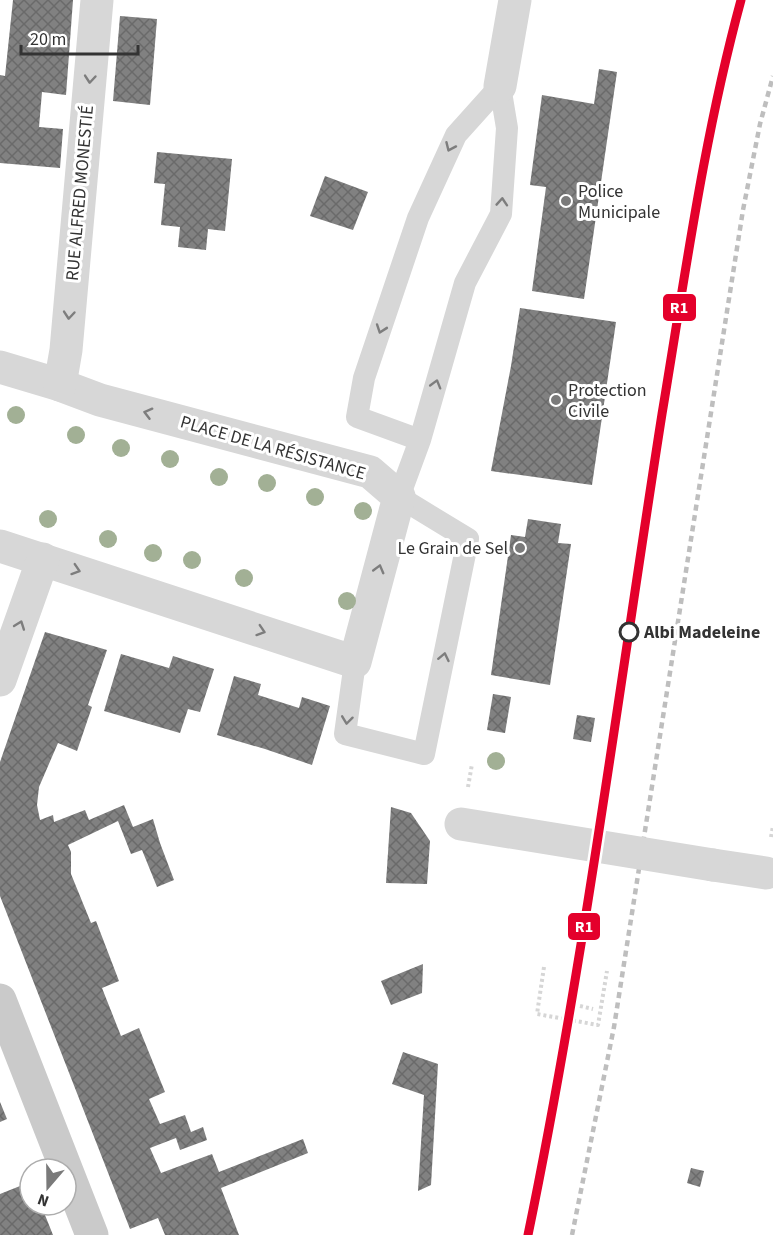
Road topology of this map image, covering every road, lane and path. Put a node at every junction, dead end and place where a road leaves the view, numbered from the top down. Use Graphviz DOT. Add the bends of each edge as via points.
graph roads {
  1 [pos="97,0"];
  2 [pos="515,0"];
  3 [pos="500,86"];
  4 [pos="0,367"];
  5 [pos="60,385"];
  6 [pos="420,440"];
  7 [pos="399,497"];
  8 [pos="0,546"];
  9 [pos="42,559"];
  10 [pos="355,662"];
  11 [pos="0,680"];
  12 [pos="461,824"];
  13 [pos="766,873"];
  14 [pos="544,967"];
  15 [pos="606,971"];
  16 [pos="0,1000"];
  17 [pos="580,1006"];
  18 [pos="593,1009"];
  19 [pos="92,1235"];
  1 -- 5 [label="street, RUE ALFRED MONESTIÉ, one-way"];
  2 -- 3 [label="street"];
  6 -- 3 [label="lane, one-way" via="465,283 501,214 507,128"];
  3 -- 6 [label="lane, one-way" via="456,135 418,218 364,378 357,417"];
  4 -- 5 [label="street, PLACE DE LA RÉSISTANCE"];
  7 -- 5 [label="street, PLACE DE LA RÉSISTANCE, one-way" via="370,472 99,400"];
  6 -- 7 [label="lane"];
  10 -- 7 [label="street, one-way"];
  10 -- 7 [label="lane, one-way" via="345,734 424,754 468,539"];
  8 -- 9 [label="street"];
  9 -- 10 [label="street, one-way"];
  11 -- 9 [label="street, one-way"];
  12 -- 13 [label="street, bridge"];
  14 -- 15 [label="path" via="537,1014 598,1025"];
  16 -- 19 [label="main road"];
  17 -- 18 [label="path"];
}
